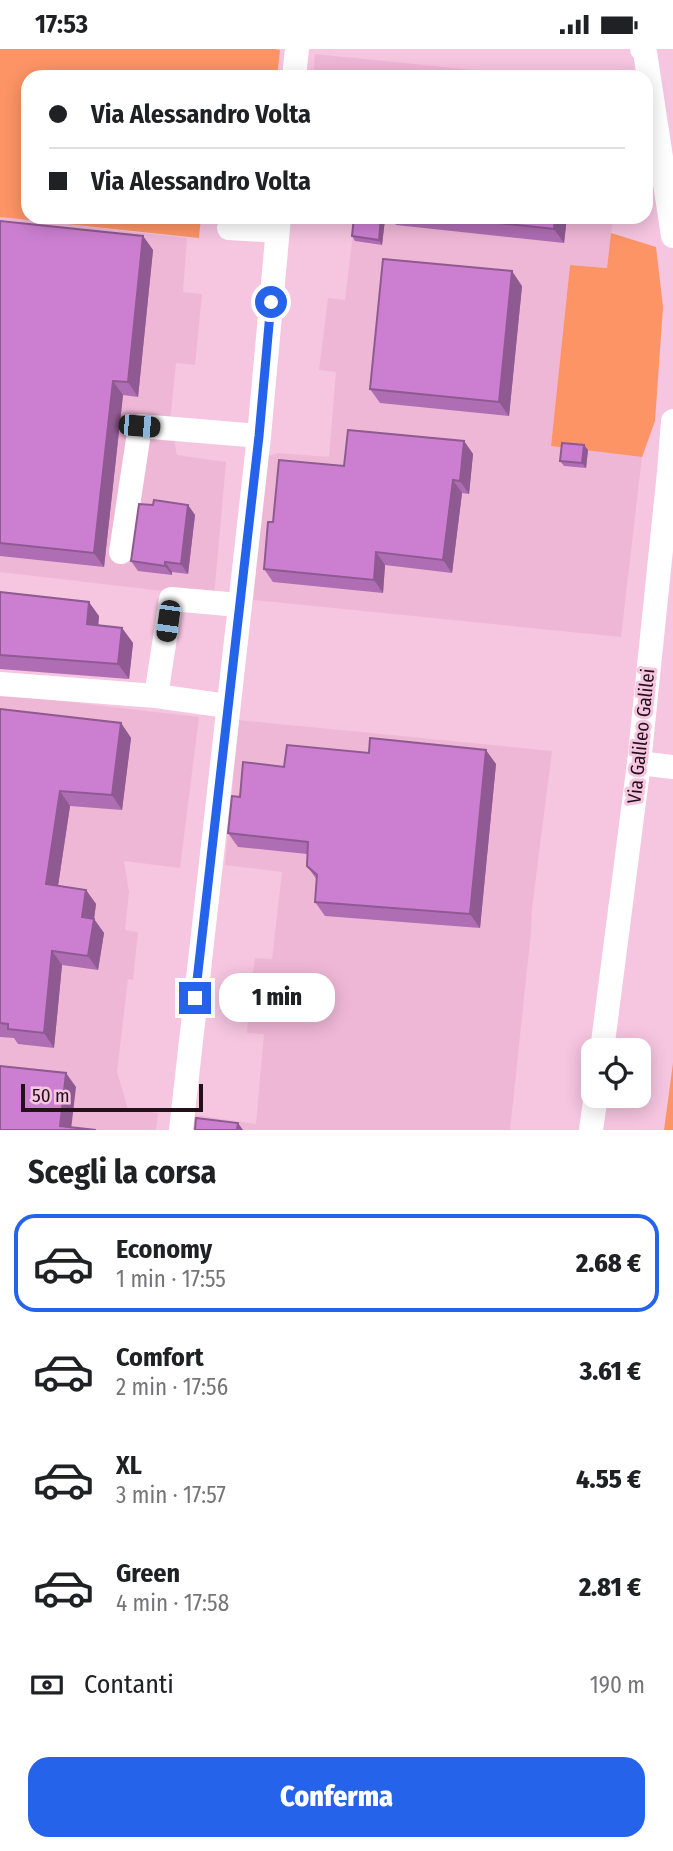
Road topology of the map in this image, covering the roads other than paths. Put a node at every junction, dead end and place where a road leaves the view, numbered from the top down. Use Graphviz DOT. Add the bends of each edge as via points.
graph roads {
  1 [pos="297,49"];
  2 [pos="642,49"];
  3 [pos="295,70"];
  4 [pos="648,70"];
  5 [pos="653,105"];
  6 [pos="278,224"];
  7 [pos="229,228"];
  8 [pos="673,236"];
  9 [pos="673,421"];
  10 [pos="259,436"];
  11 [pos="121,552"];
  12 [pos="239,605"];
  13 [pos="0,684"];
  14 [pos="156,696"];
  15 [pos="227,706"];
  16 [pos="639,763"];
  17 [pos="673,767"];
  18 [pos="604,1038"];
  19 [pos="594,1108"];
  20 [pos="181,1130"];
  21 [pos="591,1130"];
  1 -- 3 [label="street"];
  2 -- 4 [label="street"];
  5 -- 8 [label="street"];
  6 -- 7 [label="street"];
  6 -- 10 [label="street"];
  9 -- 16 [label="street, Via Galileo Galilei"];
  10 -- 11 [label="street" via="139,426"];
  10 -- 12 [label="street"];
  12 -- 14 [label="street" via="171,599"];
  12 -- 15 [label="street"];
  13 -- 14 [label="street"];
  14 -- 15 [label="street"];
  15 -- 20 [label="street"];
  16 -- 17 [label="street"];
  16 -- 18 [label="street, Via Galileo Galilei"];
  19 -- 21 [label="street"];
}
